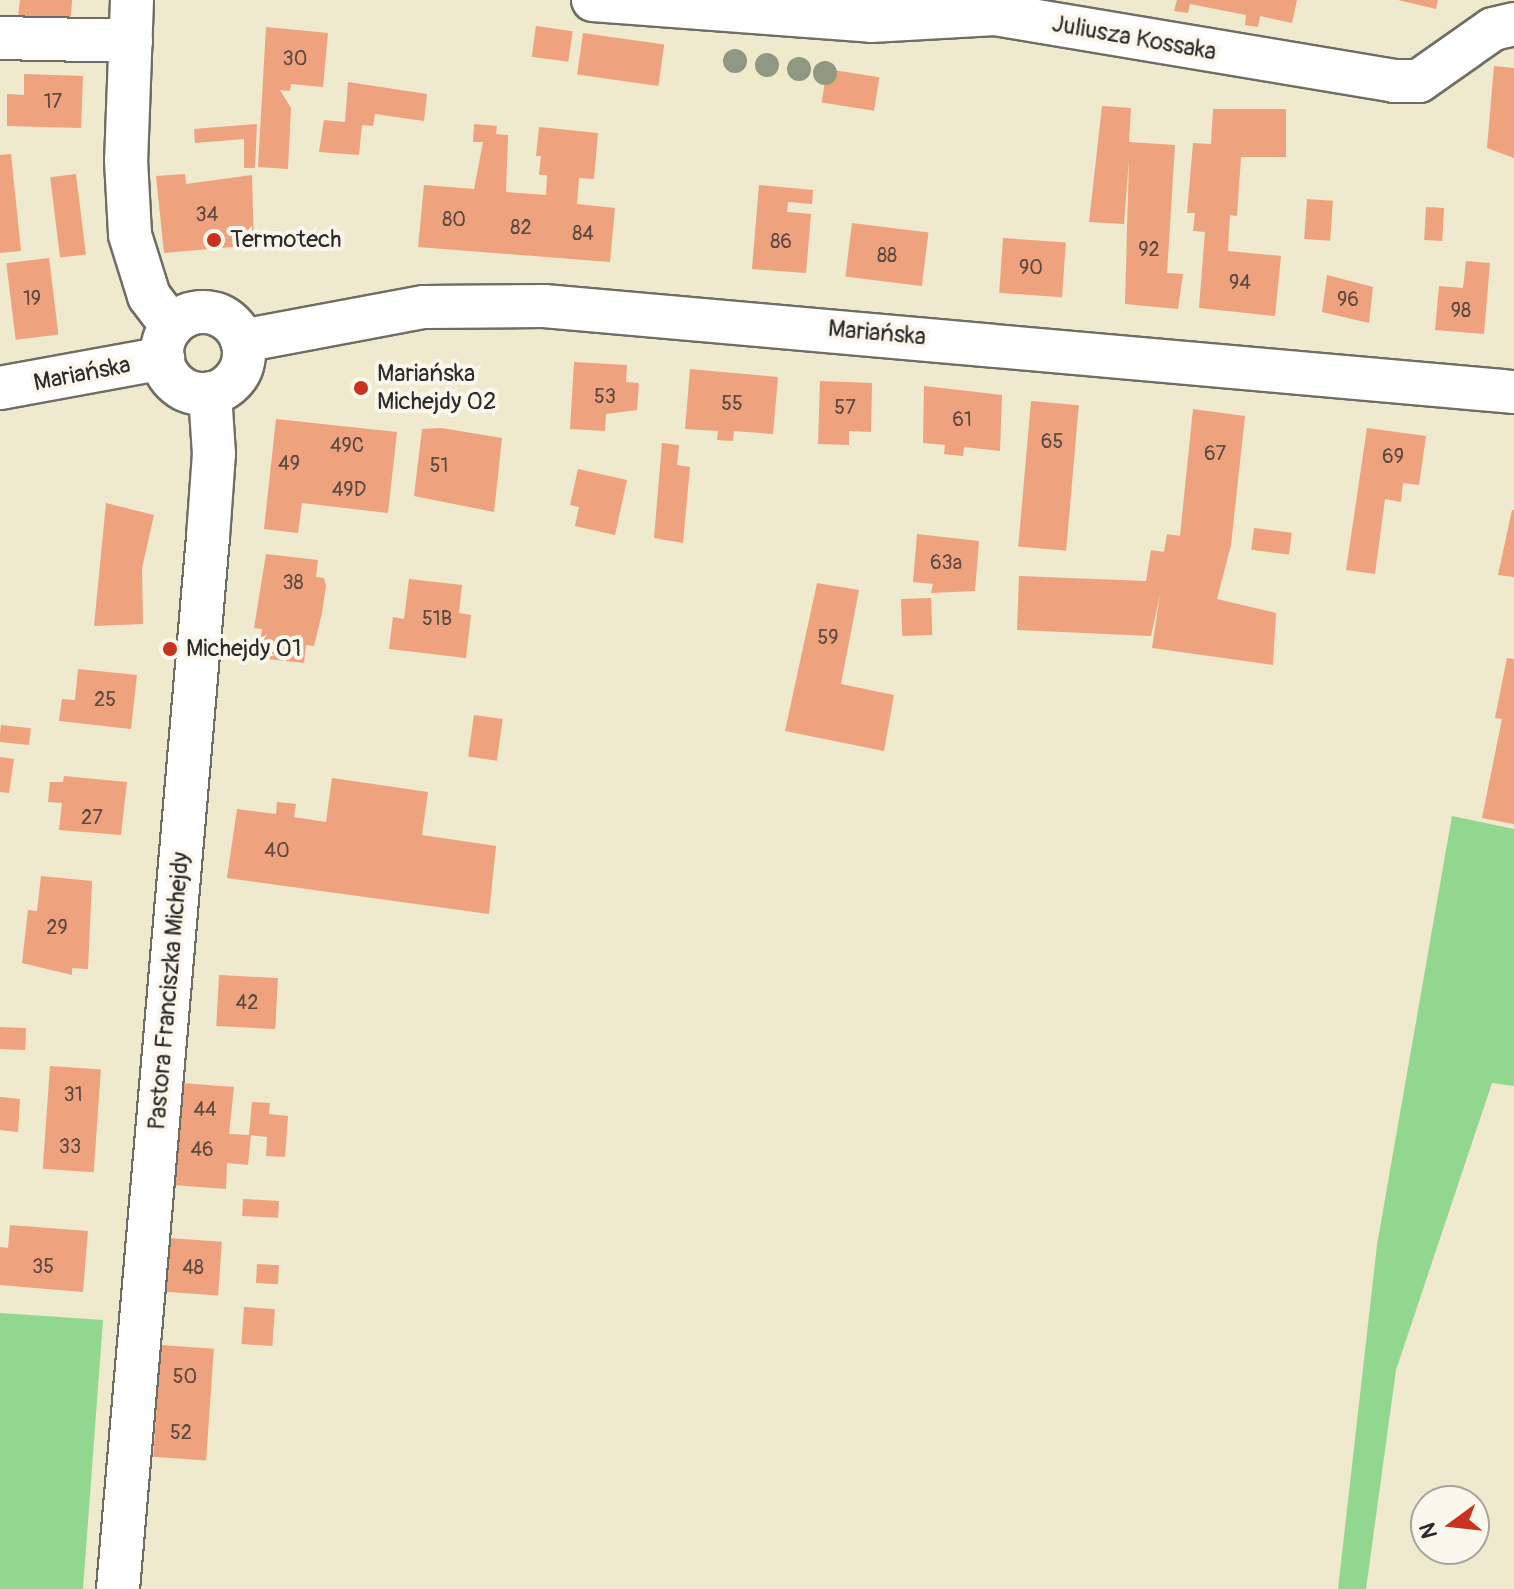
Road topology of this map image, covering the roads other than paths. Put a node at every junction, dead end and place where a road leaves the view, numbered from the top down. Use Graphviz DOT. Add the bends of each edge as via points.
graph roads {
  1 [pos="593,0"];
  2 [pos="131,20"];
  3 [pos="1514,24"];
  4 [pos="0,38"];
  5 [pos="242,341"];
  6 [pos="167,342"];
  7 [pos="0,388"];
  8 [pos="1514,392"];
  9 [pos="210,393"];
  10 [pos="118,1589"];
  1 -- 3 [label="street, Juliusza Kossaka" via="871,21 995,14 1394,81 1419,81 1493,29"];
  2 -- 4 [label="street"];
  2 -- 6 [label="street" via="126,160 130,235"];
  5 -- 6 [label="street" via="232,324 208,313 189,315"];
  5 -- 8 [label="street, Mariańska" via="424,307 544,306"];
  5 -- 9 [label="street" via="236,377"];
  6 -- 7 [label="street, Mariańska"];
  6 -- 9 [label="street" via="176,383 195,393"];
  9 -- 10 [label="street, Pastora Franciszka Michejdy" via="214,454 208,537"];
}
